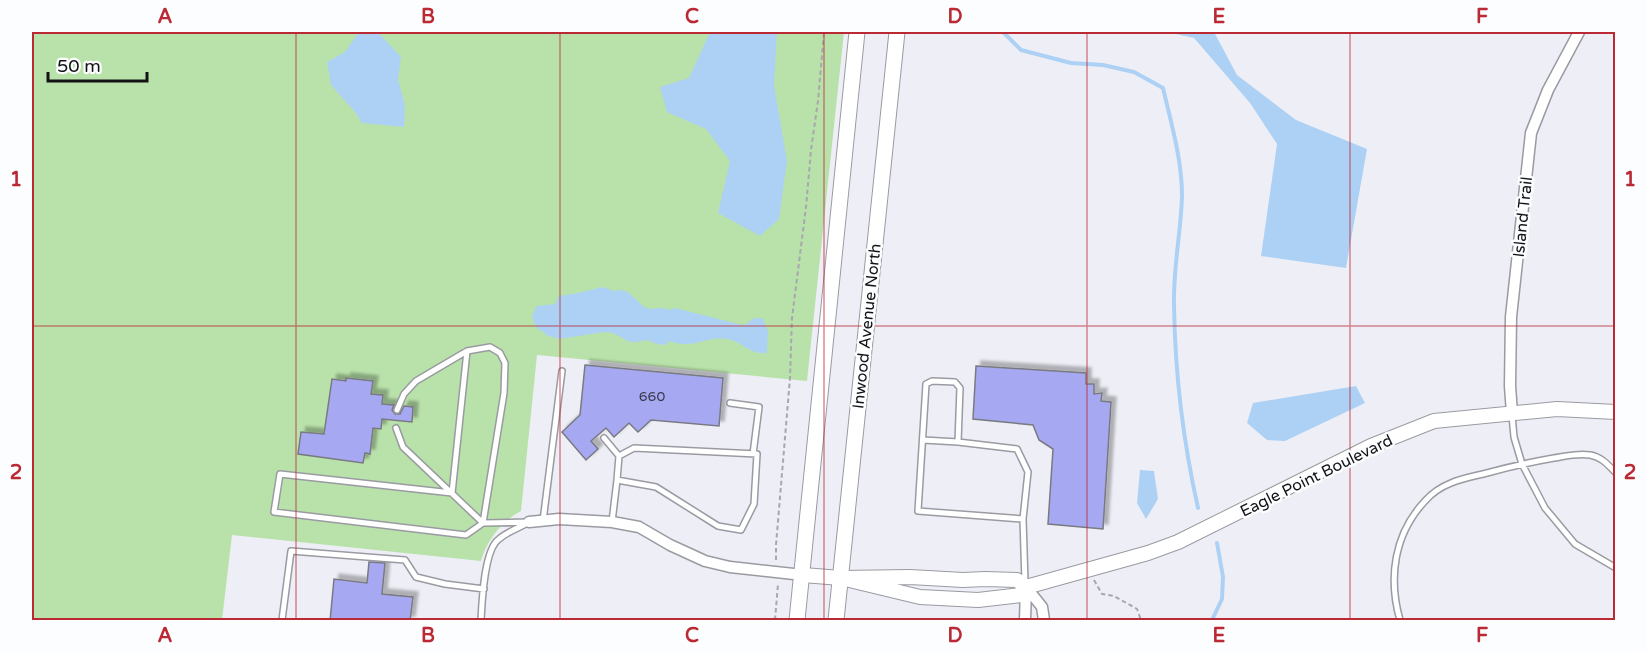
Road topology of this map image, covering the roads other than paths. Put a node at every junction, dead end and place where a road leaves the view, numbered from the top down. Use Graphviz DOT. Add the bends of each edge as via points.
graph roads {
  1 [pos="857,32"];
  2 [pos="897,32"];
  3 [pos="1579,32"];
  4 [pos="468,351"];
  5 [pos="562,371"];
  6 [pos="730,403"];
  7 [pos="397,410"];
  8 [pos="1616,412"];
  9 [pos="1512,413"];
  10 [pos="396,428"];
  11 [pos="604,438"];
  12 [pos="922,440"];
  13 [pos="958,442"];
  14 [pos="753,454"];
  15 [pos="619,456"];
  16 [pos="1522,464"];
  17 [pos="1616,473"];
  18 [pos="617,480"];
  19 [pos="452,493"];
  20 [pos="1023,519"];
  21 [pos="543,520"];
  22 [pos="529,522"];
  23 [pos="612,522"];
  24 [pos="483,523"];
  25 [pos="1616,568"];
  26 [pos="803,575"];
  27 [pos="841,578"];
  28 [pos="1026,587"];
  29 [pos="484,589"];
  30 [pos="282,621"];
  31 [pos="481,621"];
  32 [pos="797,621"];
  33 [pos="836,621"];
  34 [pos="1025,621"];
  35 [pos="1044,621"];
  36 [pos="1400,621"];
  1 -- 26 [label="main road"];
  2 -- 27 [label="main road, Inwood Avenue North"];
  3 -- 9 [label="street, Island Trail" via="1548,90 1532,133 1511,317"];
  4 -- 7 [label="lane" via="416,381"];
  4 -- 19 [label="lane"];
  4 -- 24 [label="lane" via="490,347 500,353 505,363 504,393"];
  5 -- 21 [label="lane"];
  6 -- 14 [label="lane" via="759,407"];
  8 -- 9 [label="street, Eagle Point Boulevard" via="1557,409"];
  9 -- 16 [label="lane"];
  9 -- 28 [label="street, Eagle Point Boulevard" via="1434,421 1371,446 1148,553"];
  10 -- 19 [label="lane" via="403,447"];
  11 -- 15 [label="lane"];
  12 -- 13 [label="lane"];
  12 -- 13 [label="lane" via="926,384 956,382 960,388"];
  12 -- 20 [label="lane" via="918,511"];
  13 -- 20 [label="lane" via="1017,449 1028,472"];
  14 -- 15 [label="lane" via="634,448"];
  14 -- 18 [label="lane" via="757,454 754,504 741,530 718,526 656,487"];
  15 -- 18 [label="lane"];
  16 -- 17 [label="lane" via="1588,454 1597,456"];
  16 -- 25 [label="lane" via="1545,508 1575,544"];
  16 -- 36 [label="lane" via="1450,483 1425,500 1402,534 1395,564 1393,584"];
  18 -- 23 [label="lane"];
  19 -- 24 [label="lane"];
  19 -- 24 [label="lane" via="280,474 274,512 466,536"];
  20 -- 28 [label="lane"];
  21 -- 22 [label="street"];
  21 -- 23 [label="street"];
  22 -- 24 [label="lane"];
  22 -- 29 [label="lane" via="496,540"];
  23 -- 26 [label="street" via="639,528 705,561"];
  26 -- 27 [label="street"];
  26 -- 32 [label="main road"];
  27 -- 28 [label="street" via="1017,580"];
  27 -- 28 [label="street, Eagle Point Boulevard" via="920,597 978,600 1021,595"];
  27 -- 33 [label="main road, Inwood Avenue North"];
  28 -- 34 [label="street"];
  28 -- 35 [label="street" via="1042,607"];
  29 -- 30 [label="lane" via="416,577 405,560 291,550"];
  29 -- 31 [label="lane"];
}
